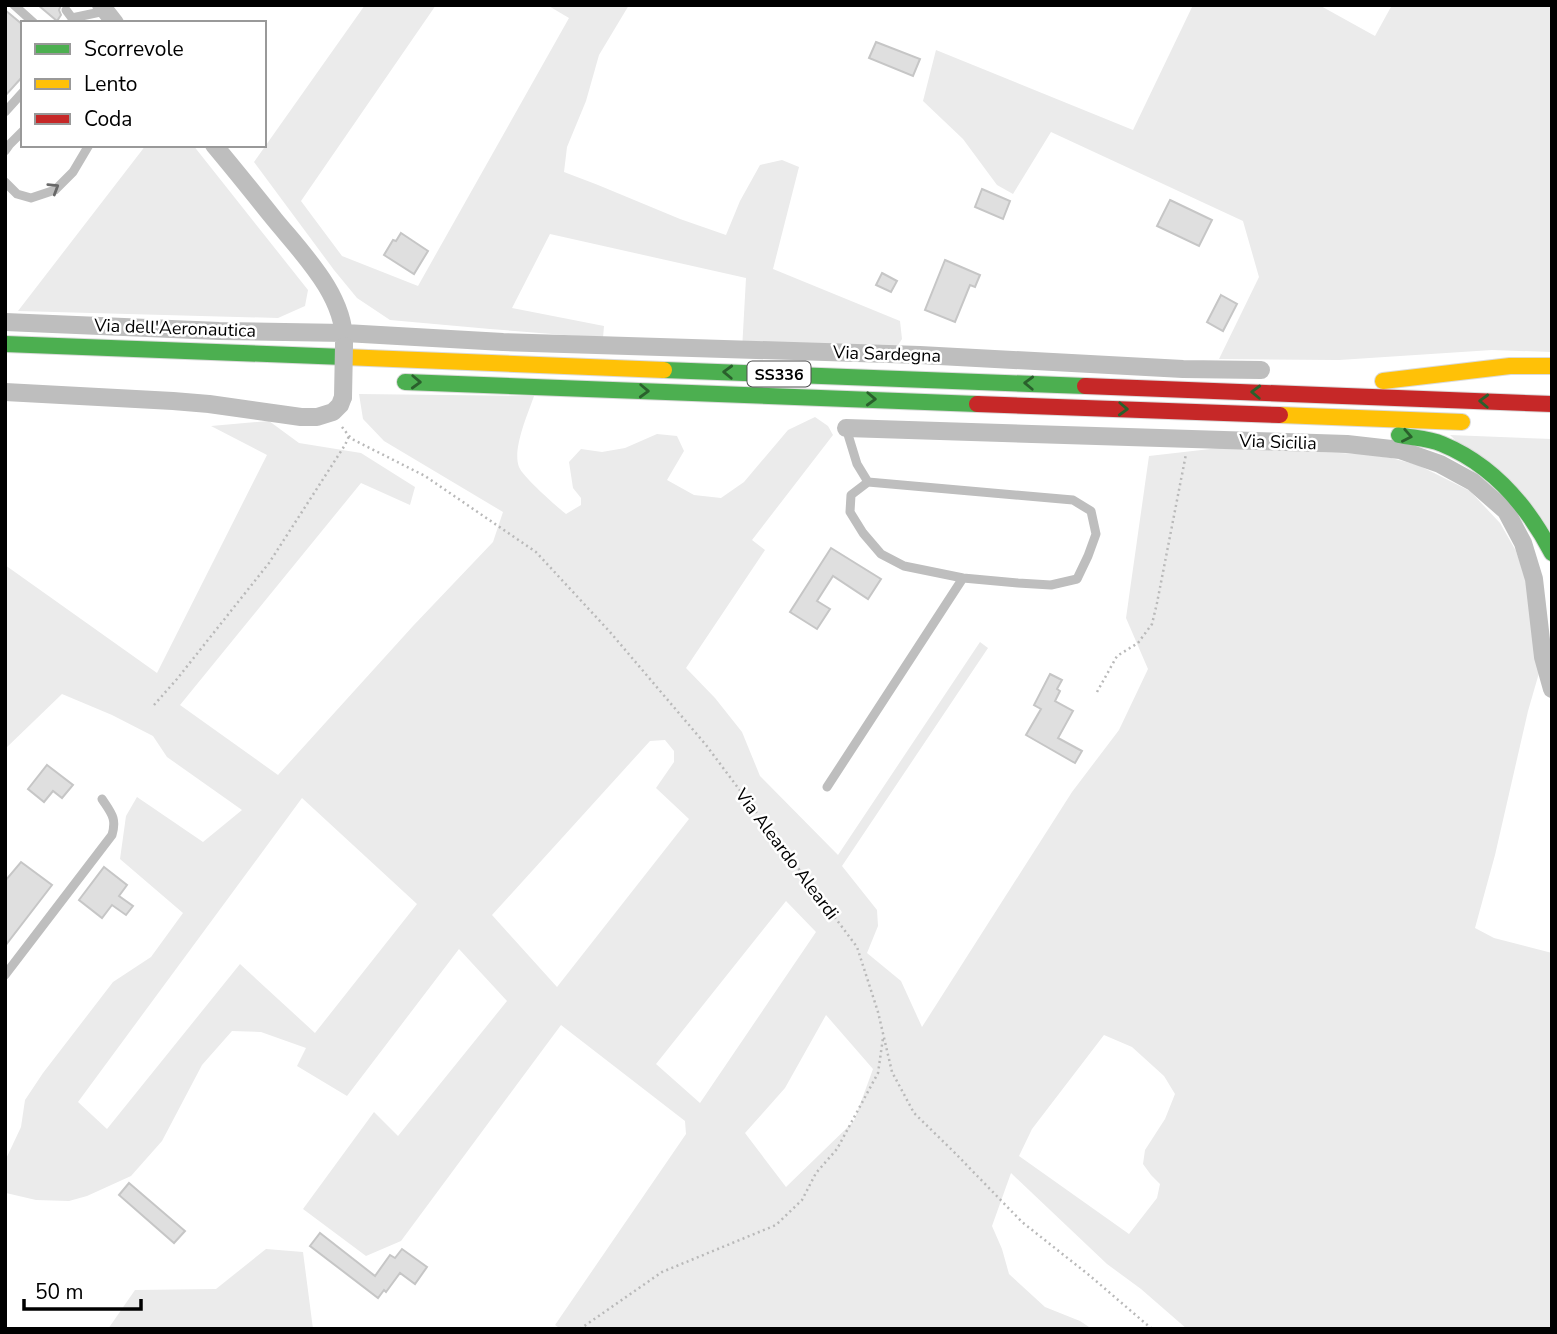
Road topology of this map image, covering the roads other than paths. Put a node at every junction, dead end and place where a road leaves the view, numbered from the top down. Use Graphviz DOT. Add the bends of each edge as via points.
graph roads {
  1 [pos="14,5"];
  2 [pos="65,10"];
  3 [pos="107,13"];
  4 [pos="32,21"];
  5 [pos="21,94"];
  6 [pos="5,112"];
  7 [pos="21,133"];
  8 [pos="88,147"];
  9 [pos="216,147"];
  10 [pos="5,151"];
  11 [pos="5,182"];
  12 [pos="5,322"];
  13 [pos="344,339"];
  14 [pos="5,344"];
  15 [pos="1552,366"];
  16 [pos="1261,370"];
  17 [pos="329,379"];
  18 [pos="356,380"];
  19 [pos="384,381"];
  20 [pos="1374,382"];
  21 [pos="1496,383"];
  22 [pos="5,392"];
  23 [pos="1293,393"];
  24 [pos="1552,404"];
  25 [pos="1291,416"];
  26 [pos="1483,423"];
  27 [pos="846,428"];
  28 [pos="868,482"];
  29 [pos="1552,553"];
  30 [pos="963,578"];
  31 [pos="1552,689"];
  32 [pos="827,787"];
  33 [pos="102,799"];
  34 [pos="5,975"];
  1 -- 4 [label="lane"];
  2 -- 3 [label="lane" via="72,18"];
  5 -- 6 [label="lane"];
  7 -- 10 [label="lane"];
  11 -- 8 [label="lane, one-way" via="17,194 31,198 55,190"];
  9 -- 13 [label="street" via="321,277 338,310"];
  12 -- 13 [label="street, Via dell'Aeronautica"];
  13 -- 16 [label="street, Via Sardegna" via="906,354"];
  13 -- 22 [label="street, bridge" via="343,397 333,412 317,417 173,401"];
  23 -- 14 [label="highway, SS336, one-way"];
  15 -- 20 [label="highway" via="1510,366"];
  17 -- 18 [label="highway"];
  19 -- 25 [label="highway, SS336, one-way"];
  20 -- 21 [label="highway"];
  20 -- 23 [label="highway"];
  24 -- 23 [label="highway, SS336, one-way"];
  25 -- 26 [label="highway, SS336"];
  25 -- 29 [label="highway, one-way" via="1440,443 1480,464 1513,492"];
  27 -- 28 [label="lane"];
  27 -- 31 [label="street, Via Sicilia" via="1347,444 1400,450 1440,464 1473,482 1506,511 1523,543 1534,579 1543,657"];
  28 -- 30 [label="lane" via="851,495 850,512 881,554 904,566"];
  28 -- 30 [label="lane" via="1073,500 1091,511 1096,534 1077,579 1051,585"];
  30 -- 32 [label="lane"];
  33 -- 34 [label="lane" via="115,825 112,835"];
}
